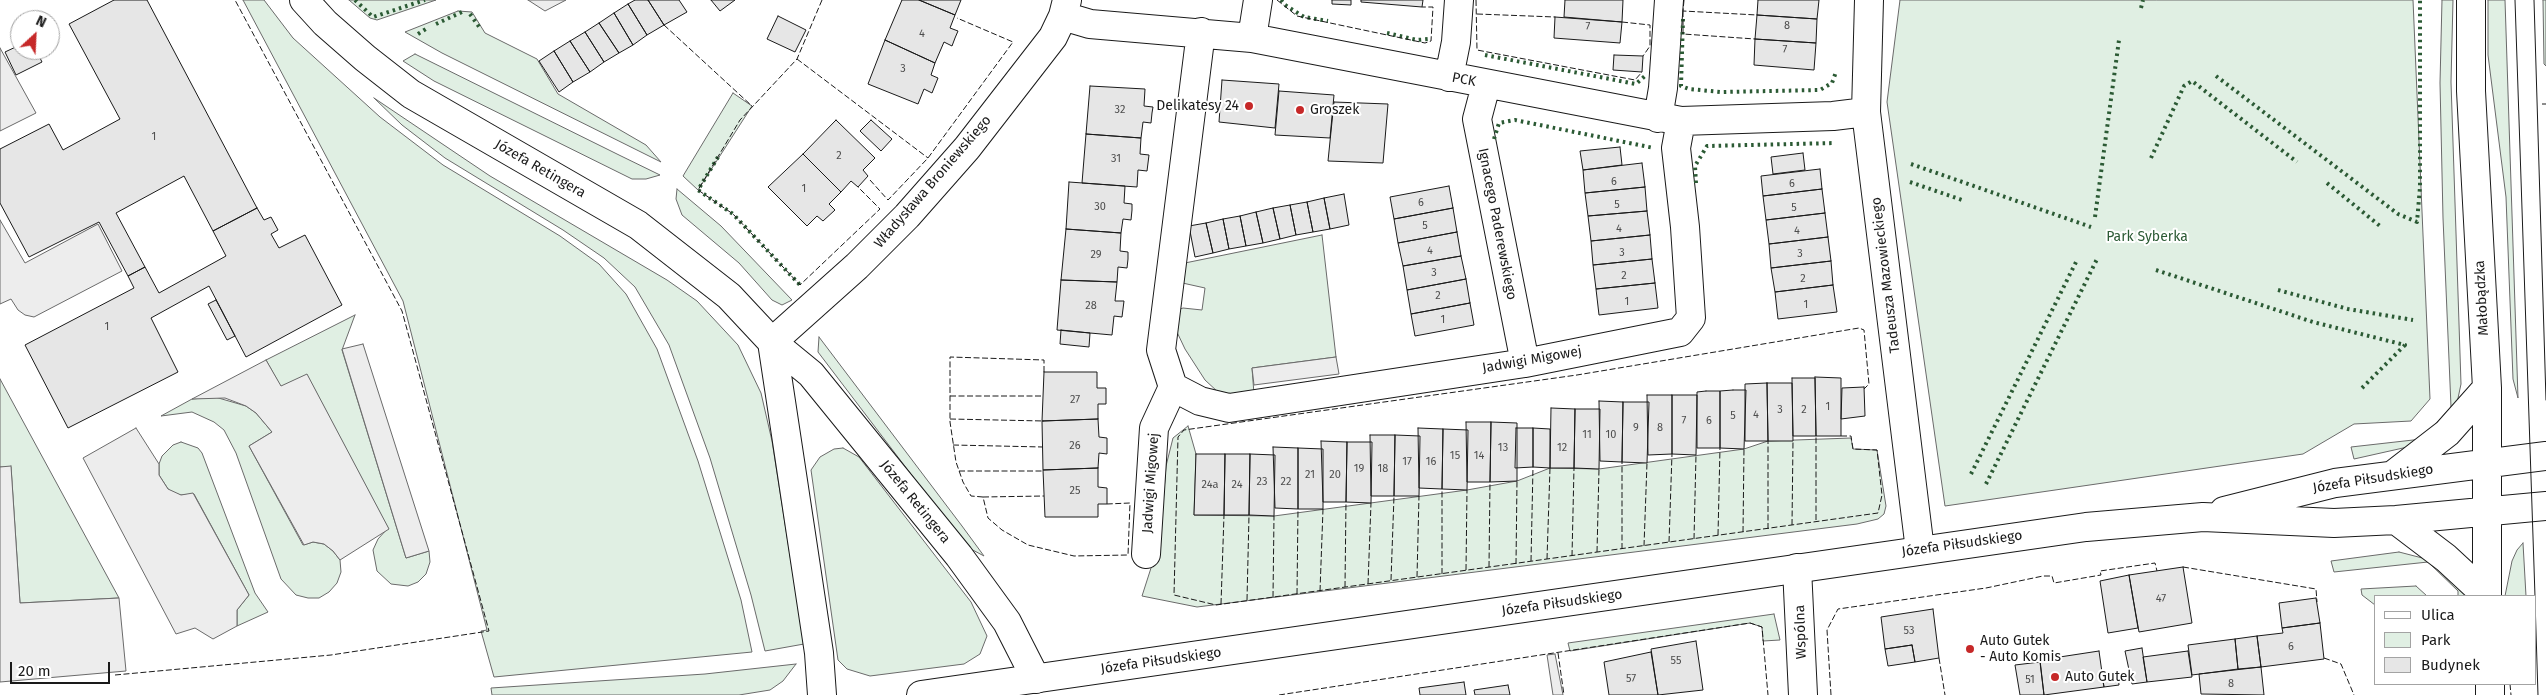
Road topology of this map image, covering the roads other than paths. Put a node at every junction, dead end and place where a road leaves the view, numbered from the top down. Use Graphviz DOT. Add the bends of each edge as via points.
graph roads {
  1 [pos="304,0"];
  2 [pos="1258,0"];
  3 [pos="1459,0"];
  4 [pos="1669,0"];
  5 [pos="1869,0"];
  6 [pos="2471,0"];
  7 [pos="1065,8"];
  8 [pos="1201,32"];
  9 [pos="1252,38"];
  10 [pos="1449,77"];
  11 [pos="1486,85"];
  12 [pos="1866,112"];
  13 [pos="1669,119"];
  14 [pos="772,342"];
  15 [pos="1525,363"];
  16 [pos="1173,387"];
  17 [pos="2487,388"];
  18 [pos="2546,456"];
  19 [pos="2488,463"];
  20 [pos="2394,474"];
  21 [pos="2546,506"];
  22 [pos="2486,510"];
  23 [pos="2203,517"];
  24 [pos="2396,520"];
  25 [pos="1920,550"];
  26 [pos="1146,554"];
  27 [pos="1797,568"];
  28 [pos="2485,595"];
  29 [pos="2486,595"];
  30 [pos="1036,679"];
  31 [pos="822,695"];
  32 [pos="921,695"];
  33 [pos="1803,695"];
  1 -- 14 [label="street, Józefa Retingera" via="325,23 411,94 638,225 667,246 729,296"];
  2 -- 9 [label="street"];
  3 -- 10 [label="street"];
  4 -- 13 [label="street, Jadwigi Migowej" via="1664,88"];
  5 -- 12 [label="street, Tadeusza Mazowieckiego"];
  6 -- 17 [label="street, Małobądzka" via="2471,91"];
  7 -- 8 [label="street, PCK" via="1090,24"];
  7 -- 14 [label="street, Władysława Broniewskiego" via="1053,37 972,141 907,216 816,305"];
  8 -- 9 [label="street, PCK"];
  8 -- 16 [label="street" via="1161,350"];
  9 -- 10 [label="street, PCK"];
  10 -- 11 [label="street, PCK"];
  11 -- 13 [label="street, PCK"];
  11 -- 15 [label="street, Ignacego Paderewskiego" via="1477,118"];
  12 -- 13 [label="street, PCK" via="1833,116"];
  12 -- 25 [label="street, Tadeusza Mazowieckiego"];
  13 -- 15 [label="street, Jadwigi Migowej" via="1676,148 1685,227 1690,318 1680,332"];
  14 -- 30 [label="street, Józefa Retingera" via="811,374 959,556 1007,622"];
  14 -- 31 [label="street" via="819,653"];
  15 -- 16 [label="street, Jadwigi Migowej" via="1229,408 1200,401"];
  16 -- 26 [label="street, Jadwigi Migowej" via="1154,428"];
  17 -- 19 [label="street, Małobądzka"];
  17 -- 20 [label="street" via="2447,433"];
  18 -- 19 [label="street, Józefa Piłsudskiego"];
  19 -- 20 [label="street, Józefa Piłsudskiego"];
  19 -- 22 [label="street, Małobądzka"];
  20 -- 23 [label="street, Józefa Piłsudskiego" via="2288,493"];
  21 -- 22 [label="street, Józefa Piłsudskiego"];
  22 -- 24 [label="street, Józefa Piłsudskiego"];
  22 -- 29 [label="street, Małobądzka"];
  23 -- 24 [label="street, Józefa Piłsudskiego" via="2325,523"];
  23 -- 25 [label="street, Józefa Piłsudskiego" via="2086,527"];
  24 -- 28 [label="street" via="2446,558"];
  25 -- 27 [label="street, Józefa Piłsudskiego"];
  27 -- 30 [label="street, Józefa Piłsudskiego"];
  27 -- 33 [label="street, Wspólna"];
  30 -- 32 [label="street, Józefa Piłsudskiego"];
}
